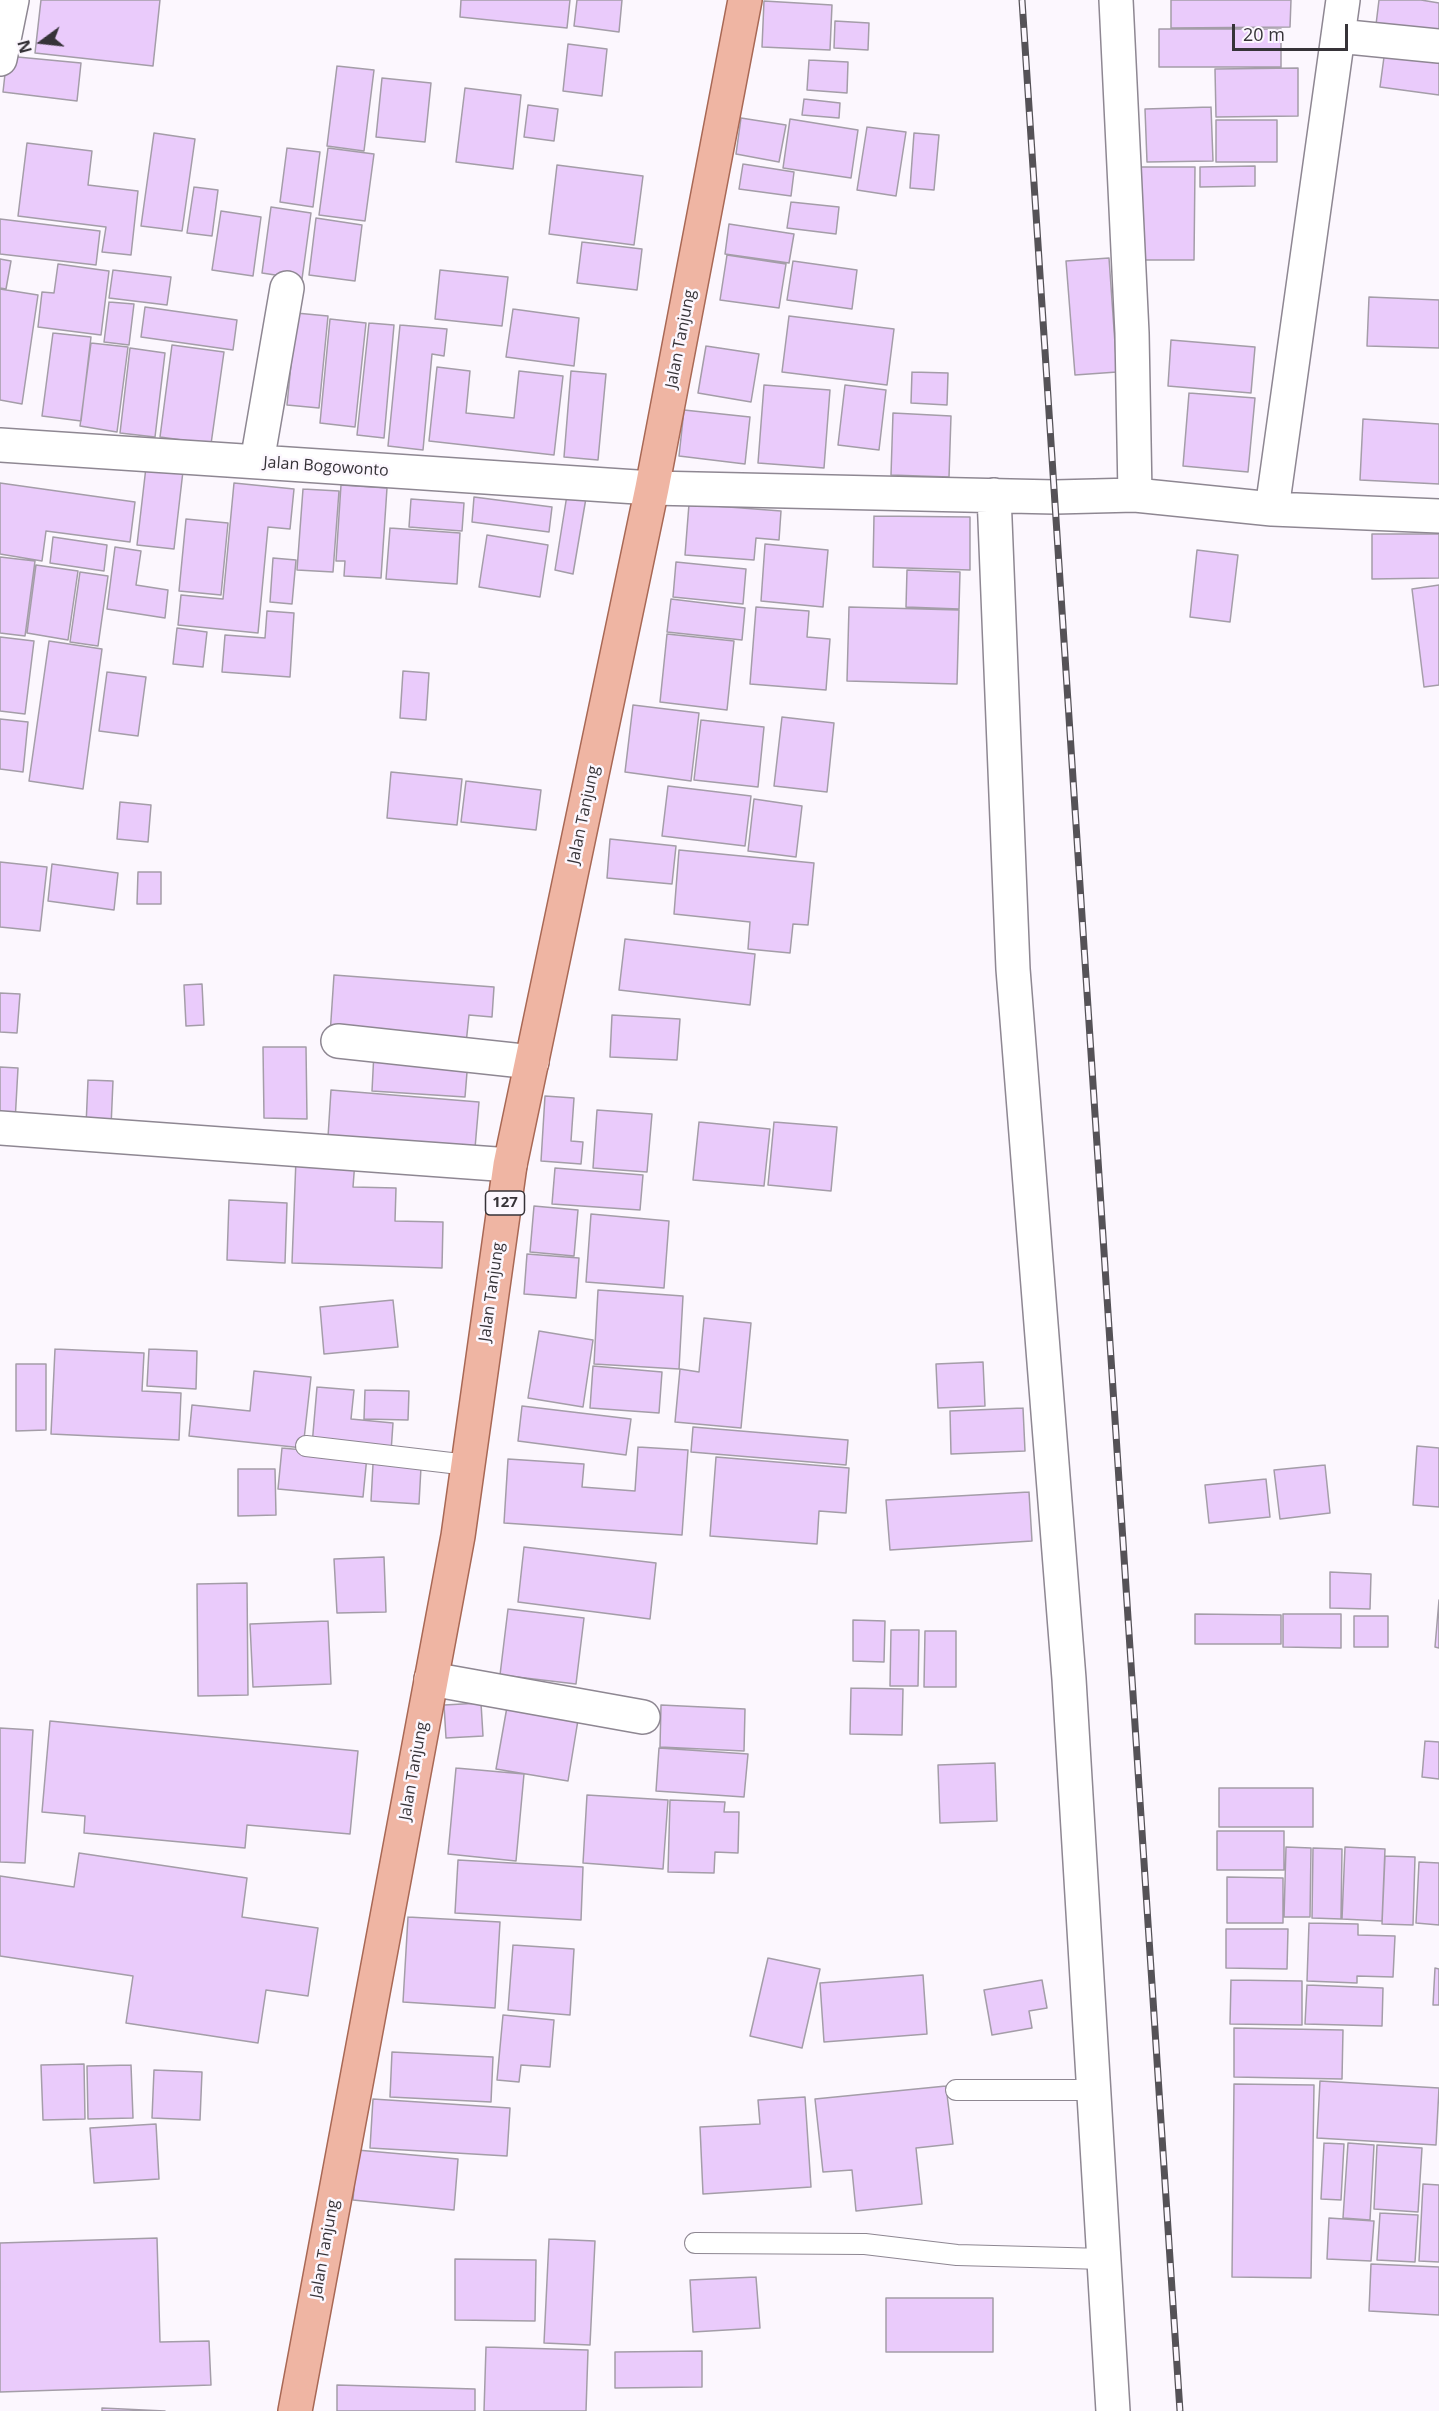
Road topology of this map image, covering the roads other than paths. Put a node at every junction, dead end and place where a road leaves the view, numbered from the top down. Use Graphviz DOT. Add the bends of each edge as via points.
graph roads {
  1 [pos="12,0"];
  2 [pos="745,0"];
  3 [pos="1116,0"];
  4 [pos="1343,0"];
  5 [pos="1338,36"];
  6 [pos="1439,46"];
  7 [pos="0,59"];
  8 [pos="287,288"];
  9 [pos="0,445"];
  10 [pos="257,462"];
  11 [pos="652,488"];
  12 [pos="994,495"];
  13 [pos="1135,495"];
  14 [pos="1272,509"];
  15 [pos="1439,516"];
  16 [pos="338,1041"];
  17 [pos="532,1062"];
  18 [pos="0,1128"];
  19 [pos="510,1165"];
  20 [pos="306,1446"];
  21 [pos="468,1465"];
  22 [pos="431,1679"];
  23 [pos="643,1717"];
  24 [pos="956,2090"];
  25 [pos="1094,2090"];
  26 [pos="695,2243"];
  27 [pos="1104,2259"];
  28 [pos="295,2411"];
  29 [pos="1113,2411"];
  1 -- 7 [label="street"];
  2 -- 11 [label="main road, Jalan Tanjung / 127"];
  3 -- 13 [label="street" via="1132,333"];
  4 -- 5 [label="street"];
  5 -- 6 [label="street"];
  5 -- 14 [label="street"];
  8 -- 10 [label="street"];
  9 -- 10 [label="street, Jalan Bogowonto"];
  10 -- 11 [label="street, Jalan Bogowonto"];
  11 -- 12 [label="street, Jalan Bogowonto"];
  11 -- 17 [label="main road, Jalan Tanjung / 127"];
  12 -- 13 [label="street, Jalan Bogowonto"];
  12 -- 25 [label="street" via="1013,969 1069,1679"];
  13 -- 14 [label="street, Jalan Bogowonto"];
  14 -- 15 [label="street, Jalan Bogowonto"];
  16 -- 17 [label="street"];
  17 -- 19 [label="main road, Jalan Tanjung / 127"];
  18 -- 19 [label="street"];
  19 -- 21 [label="main road, Jalan Tanjung / 127"];
  20 -- 21 [label="lane"];
  21 -- 22 [label="main road, Jalan Tanjung / 127"];
  22 -- 23 [label="street"];
  22 -- 28 [label="main road, Jalan Tanjung / 127"];
  24 -- 25 [label="lane"];
  25 -- 27 [label="street"];
  26 -- 27 [label="lane" via="865,2244 957,2255"];
  27 -- 29 [label="street"];
}
